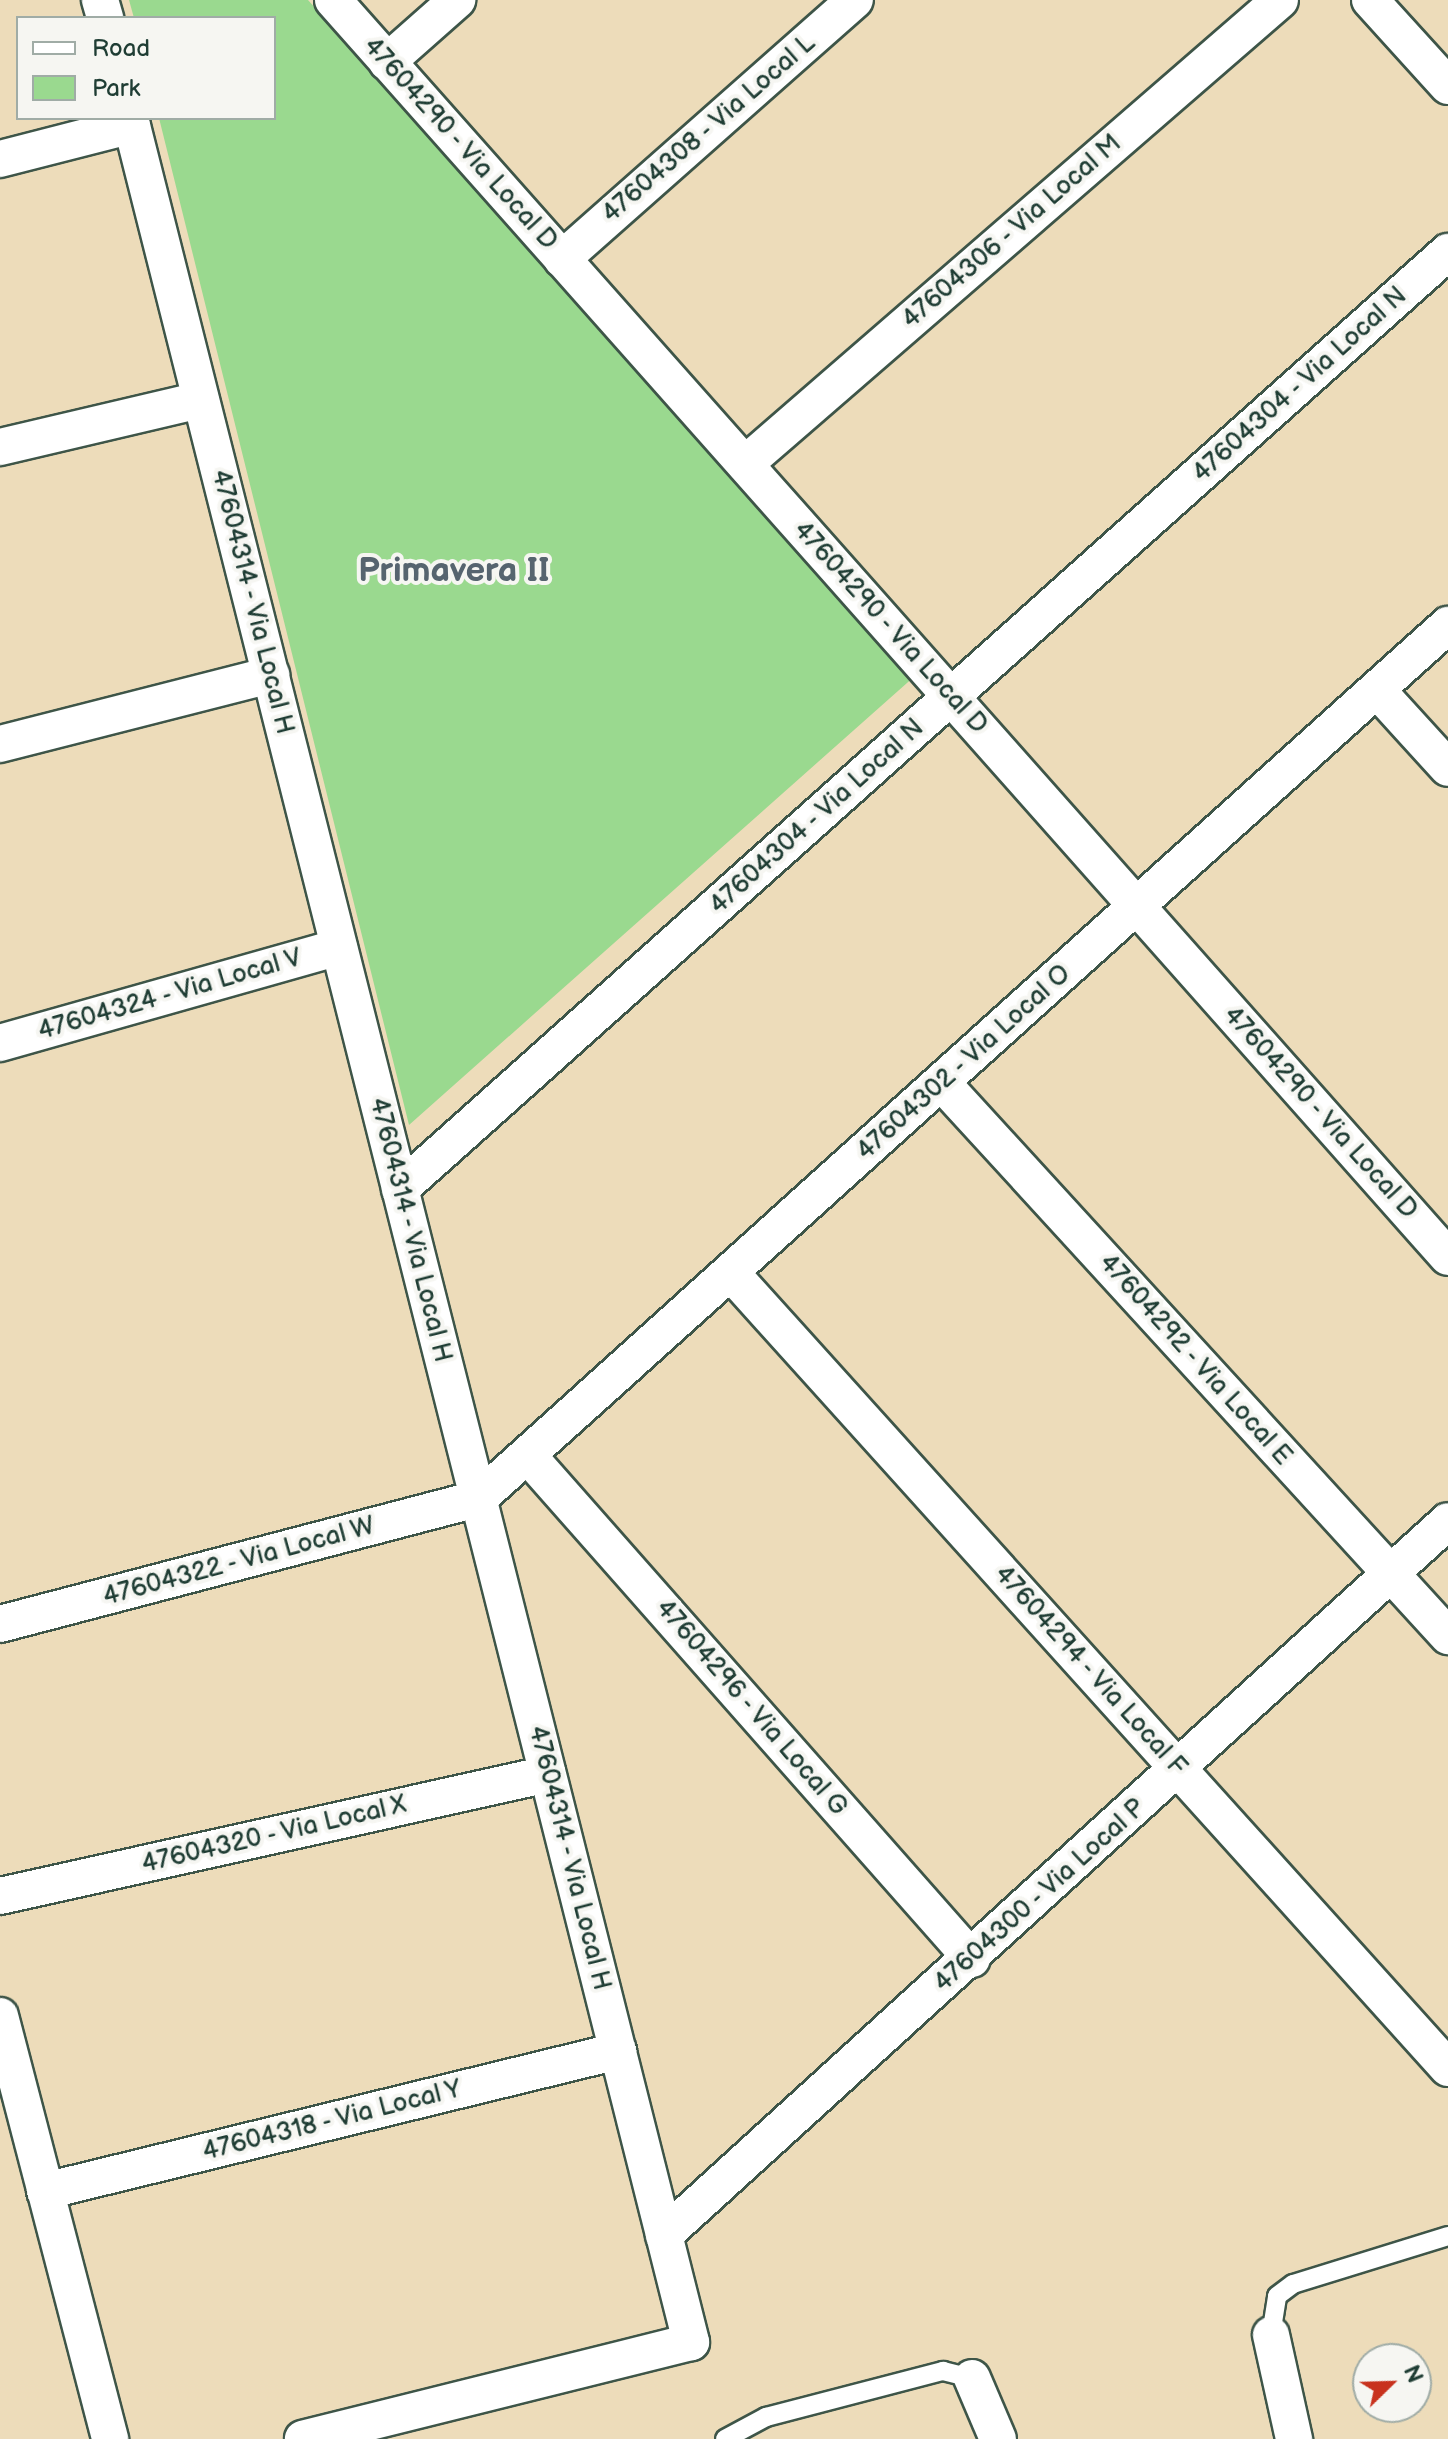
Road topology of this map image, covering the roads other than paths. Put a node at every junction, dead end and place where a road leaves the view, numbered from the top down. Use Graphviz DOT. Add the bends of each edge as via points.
graph roads {
  1 [pos="333,0"];
  2 [pos="457,0"];
  3 [pos="855,0"];
  4 [pos="1280,0"];
  5 [pos="1370,0"];
  6 [pos="1388,0"];
  7 [pos="387,62"];
  8 [pos="1448,65"];
  9 [pos="1448,86"];
  10 [pos="131,122"];
  11 [pos="0,159"];
  12 [pos="1448,252"];
  13 [pos="562,259"];
  14 [pos="201,400"];
  15 [pos="0,447"];
  16 [pos="745,464"];
  17 [pos="1448,625"];
  18 [pos="271,675"];
  19 [pos="1377,690"];
  20 [pos="951,697"];
  21 [pos="0,744"];
  22 [pos="1448,768"];
  23 [pos="1137,907"];
  24 [pos="339,947"];
  25 [pos="0,1043"];
  26 [pos="942,1083"];
  27 [pos="400,1189"];
  28 [pos="1448,1257"];
  29 [pos="732,1274"];
  30 [pos="530,1458"];
  31 [pos="478,1499"];
  32 [pos="1448,1521"];
  33 [pos="1392,1575"];
  34 [pos="0,1624"];
  35 [pos="1448,1636"];
  36 [pos="1179,1769"];
  37 [pos="548,1774"];
  38 [pos="0,1896"];
  39 [pos="972,1959"];
  40 [pos="0,2016"];
  41 [pos="618,2051"];
  42 [pos="1448,2068"];
  43 [pos="45,2191"];
  44 [pos="664,2235"];
  45 [pos="1448,2236"];
  46 [pos="1271,2335"];
  47 [pos="972,2378"];
  48 [pos="396,2429"];
  49 [pos="110,2439"];
  50 [pos="303,2439"];
  51 [pos="725,2439"];
  52 [pos="998,2439"];
  53 [pos="1294,2439"];
  1 -- 7 [label="street, 47604290 - Via Local D"];
  2 -- 7 [label="street"];
  3 -- 13 [label="street, 47604308 - Via Local L"];
  4 -- 16 [label="street, 47604306 - Via Local M"];
  5 -- 9 [label="street"];
  6 -- 8 [label="street"];
  7 -- 13 [label="street, 47604290 - Via Local D"];
  10 -- 11 [label="street"];
  10 -- 14 [label="street, 47604314 - Via Local H"];
  12 -- 20 [label="street, 47604304 - Via Local N"];
  13 -- 16 [label="street, 47604290 - Via Local D"];
  14 -- 15 [label="street"];
  14 -- 18 [label="street, 47604314 - Via Local H"];
  16 -- 20 [label="street, 47604290 - Via Local D"];
  17 -- 19 [label="street, 47604302 - Via Local O"];
  18 -- 21 [label="street"];
  18 -- 24 [label="street, 47604314 - Via Local H"];
  19 -- 22 [label="street"];
  19 -- 23 [label="street, 47604302 - Via Local O"];
  20 -- 23 [label="street, 47604290 - Via Local D"];
  20 -- 27 [label="street, 47604304 - Via Local N"];
  23 -- 26 [label="street, 47604302 - Via Local O"];
  23 -- 28 [label="street, 47604290 - Via Local D"];
  24 -- 25 [label="street, 47604324 - Via Local V"];
  24 -- 27 [label="street, 47604314 - Via Local H"];
  26 -- 29 [label="street, 47604302 - Via Local O"];
  26 -- 33 [label="street, 47604292 - Via Local E"];
  27 -- 31 [label="street, 47604314 - Via Local H"];
  29 -- 30 [label="street, 47604302 - Via Local O"];
  29 -- 36 [label="street, 47604294 - Via Local F"];
  30 -- 31 [label="street, 47604302 - Via Local O"];
  30 -- 39 [label="street, 47604296 - Via Local G"];
  31 -- 34 [label="street, 47604322 - Via Local W"];
  31 -- 37 [label="street, 47604314 - Via Local H"];
  32 -- 33 [label="street, 47604300 - Via Local P"];
  33 -- 35 [label="street, 47604292 - Via Local E"];
  33 -- 36 [label="street, 47604300 - Via Local P"];
  36 -- 39 [label="street, 47604300 - Via Local P"];
  36 -- 42 [label="street, 47604294 - Via Local F"];
  37 -- 38 [label="street, 47604320 - Via Local X"];
  37 -- 41 [label="street, 47604314 - Via Local H"];
  39 -- 44 [label="street, 47604300 - Via Local P"];
  40 -- 43 [label="street"];
  41 -- 43 [label="street, 47604318 - Via Local Y"];
  41 -- 44 [label="street, 47604314 - Via Local H"];
  43 -- 49 [label="street"];
  44 -- 48 [label="street, 47604314 - Via Local H" via="691,2342"];
  45 -- 46 [label="lane" via="1293,2284 1277,2296"];
  46 -- 53 [label="street"];
  47 -- 51 [label="lane" via="943,2371 766,2417"];
  47 -- 52 [label="street"];
  48 -- 50 [label="street"];
}
